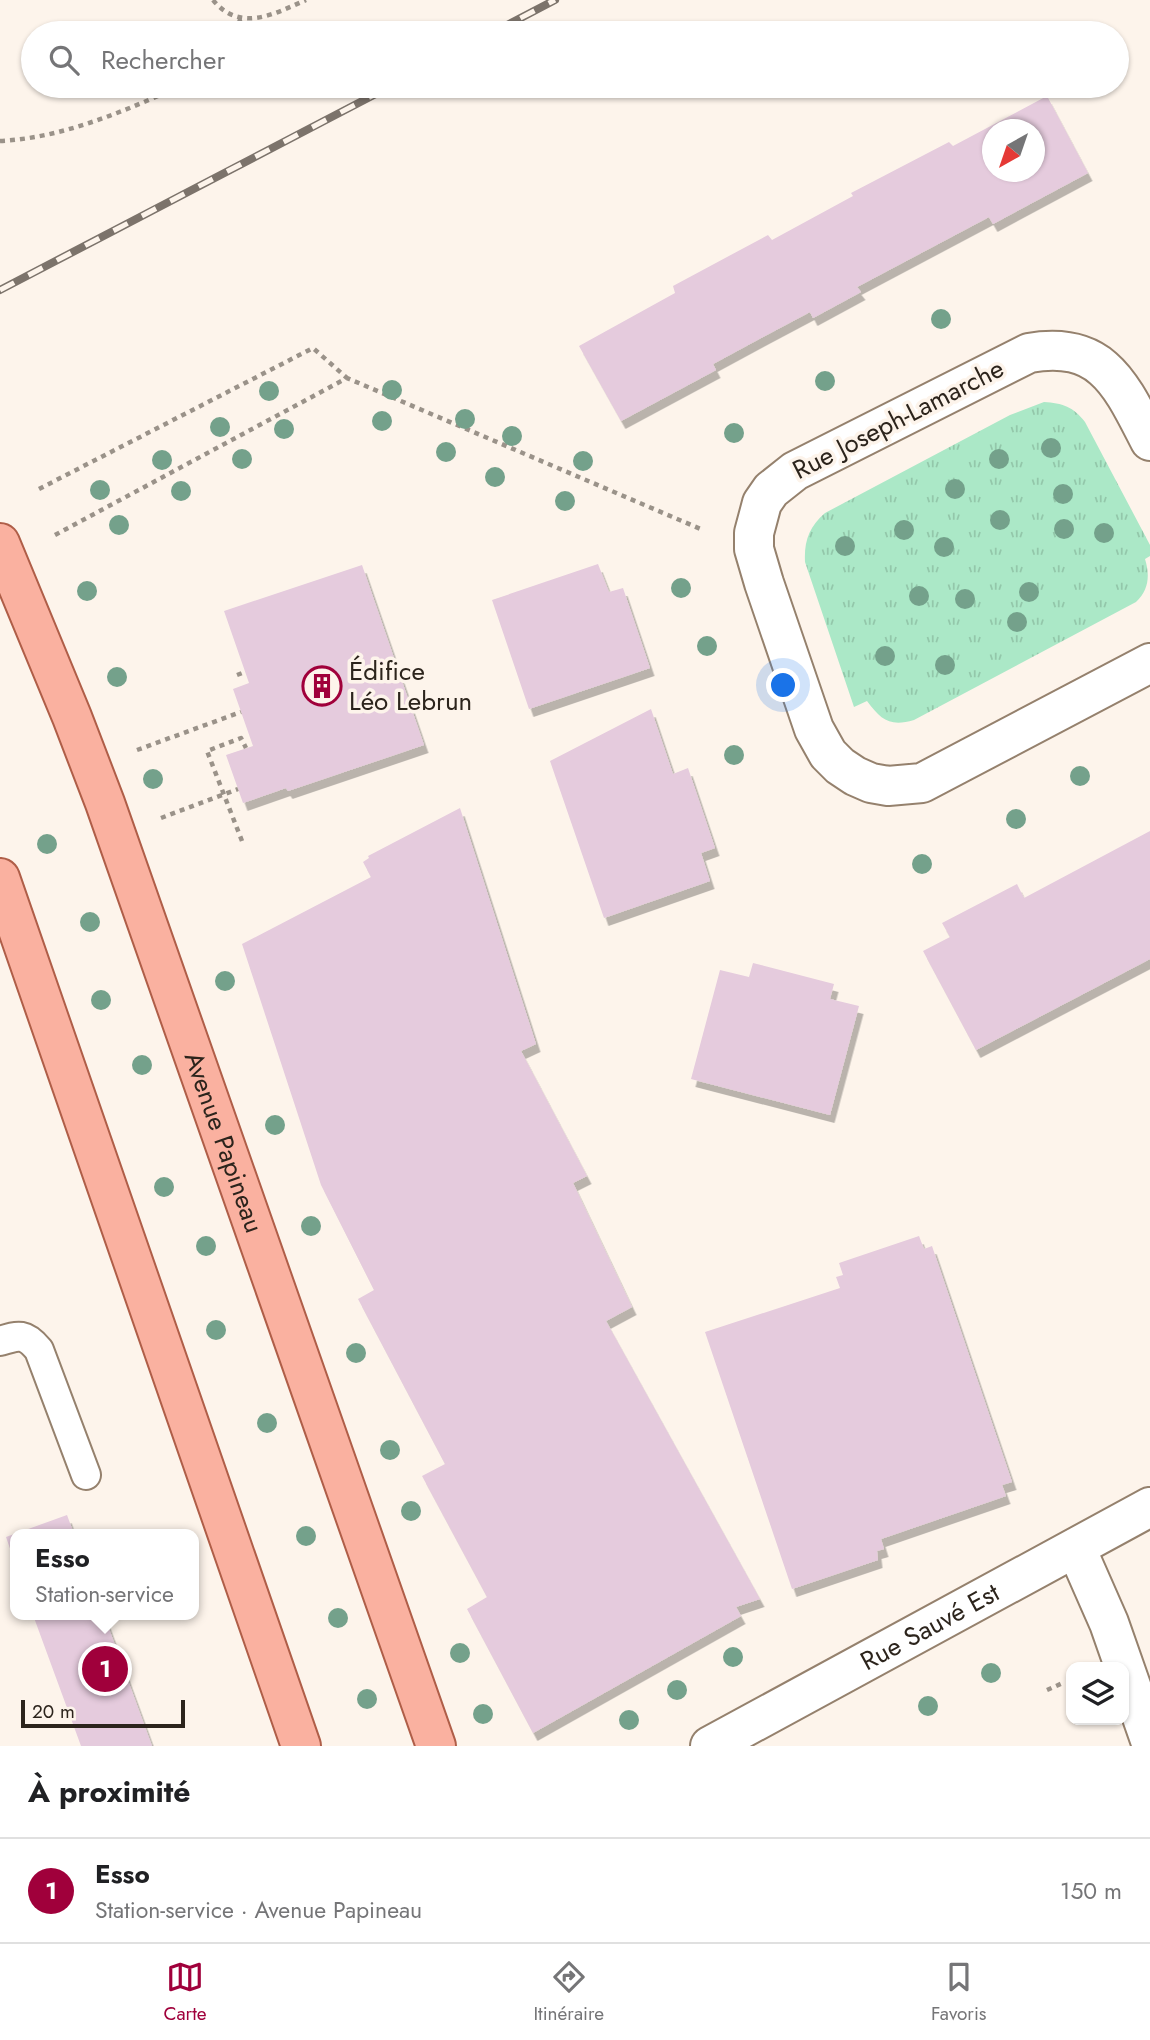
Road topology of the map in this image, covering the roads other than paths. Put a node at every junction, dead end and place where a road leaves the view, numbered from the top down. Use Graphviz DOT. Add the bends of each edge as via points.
graph roads {
  1 [pos="1150,441"];
  2 [pos="0,543"];
  3 [pos="1150,663"];
  4 [pos="0,878"];
  5 [pos="0,1341"];
  6 [pos="86,1475"];
  7 [pos="1150,1507"];
  8 [pos="1076,1548"];
  9 [pos="1150,1740"];
  10 [pos="301,1746"];
  11 [pos="436,1746"];
  12 [pos="710,1746"];
  1 -- 3 [label="street, Rue Joseph-Lamarche" via="1118,382 1093,360 1062,351 1029,353 795,471 762,503 754,533 764,583 818,740 840,766 871,783 922,783"];
  2 -- 11 [label="main road, Avenue Papineau" via="105,803"];
  4 -- 10 [label="main road"];
  5 -- 6 [label="lane" via="19,1336 38,1350"];
  7 -- 8 [label="street, Rue Sauvé Est"];
  8 -- 9 [label="street" via="1109,1623"];
  8 -- 12 [label="street, Rue Sauvé Est"];
}
